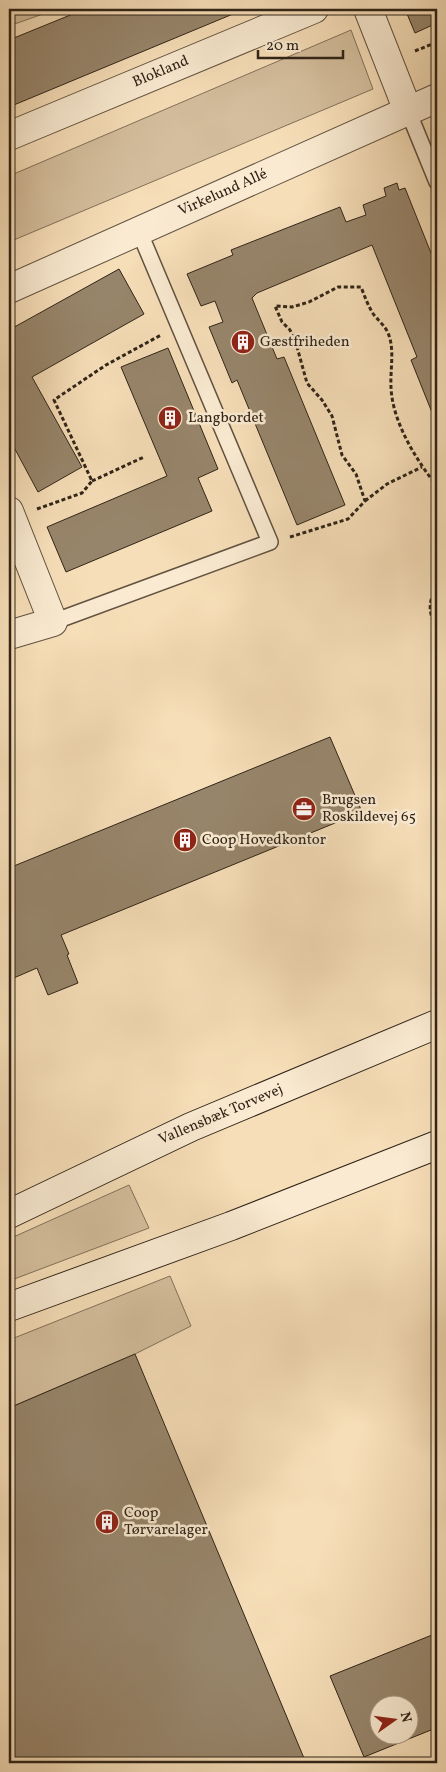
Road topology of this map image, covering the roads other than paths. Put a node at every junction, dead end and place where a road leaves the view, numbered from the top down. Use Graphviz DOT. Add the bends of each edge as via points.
graph roads {
  1 [pos="314,9"];
  2 [pos="368,9"];
  3 [pos="437,98"];
  4 [pos="408,111"];
  5 [pos="9,136"];
  6 [pos="437,182"];
  7 [pos="139,231"];
  8 [pos="9,289"];
  9 [pos="10,515"];
  10 [pos="53,622"];
  11 [pos="9,635"];
  12 [pos="437,1024"];
  13 [pos="437,1145"];
  14 [pos="9,1214"];
  15 [pos="9,1307"];
  1 -- 5 [label="street, Blokland"];
  2 -- 4 [label="street"];
  3 -- 4 [label="street, Virkelund Allé"];
  4 -- 6 [label="lane"];
  4 -- 7 [label="street, Virkelund Allé"];
  7 -- 8 [label="street, Virkelund Allé"];
  7 -- 10 [label="lane" via="270,542"];
  9 -- 10 [label="street"];
  10 -- 11 [label="street"];
  12 -- 14 [label="street, Vallensbæk Torvevej" via="191,1127"];
  13 -- 15 [label="street" via="231,1226"];
}
